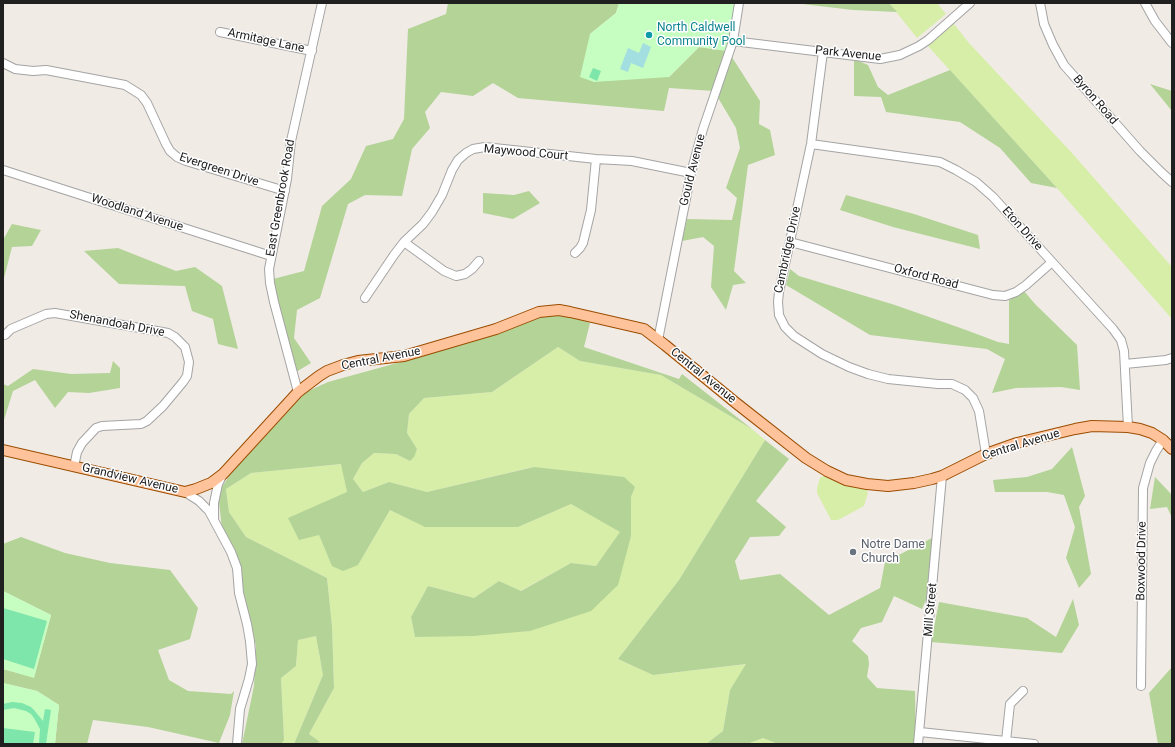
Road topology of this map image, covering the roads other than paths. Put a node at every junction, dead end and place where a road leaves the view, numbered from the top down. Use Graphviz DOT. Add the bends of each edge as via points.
graph roads {
  1 [pos="322,3"];
  2 [pos="739,3"];
  3 [pos="970,3"];
  4 [pos="1040,3"];
  5 [pos="1145,3"];
  6 [pos="220,32"];
  7 [pos="732,41"];
  8 [pos="1172,43"];
  9 [pos="312,51"];
  10 [pos="823,52"];
  11 [pos="3,63"];
  12 [pos="811,144"];
  13 [pos="596,159"];
  14 [pos="3,170"];
  15 [pos="691,173"];
  16 [pos="1172,182"];
  17 [pos="285,191"];
  18 [pos="404,242"];
  19 [pos="790,242"];
  20 [pos="575,253"];
  21 [pos="271,256"];
  22 [pos="479,261"];
  23 [pos="1052,262"];
  24 [pos="366,298"];
  25 [pos="5,335"];
  26 [pos="658,340"];
  27 [pos="1172,358"];
  28 [pos="1125,364"];
  29 [pos="298,392"];
  30 [pos="1128,427"];
  31 [pos="1163,440"];
  32 [pos="1172,449"];
  33 [pos="3,450"];
  34 [pos="244,451"];
  35 [pos="986,454"];
  36 [pos="74,467"];
  37 [pos="224,474"];
  38 [pos="942,476"];
  39 [pos="184,492"];
  40 [pos="215,522"];
  41 [pos="1141,686"];
  42 [pos="1023,691"];
  43 [pos="920,732"];
  44 [pos="1006,741"];
  45 [pos="237,744"];
  46 [pos="918,744"];
  47 [pos="1034,744"];
  1 -- 9 [label="street, East Greenbrook Road"];
  2 -- 7 [label="street, Gould Avenue"];
  3 -- 10 [label="street, Park Avenue" via="928,40 900,55 880,60"];
  4 -- 16 [label="street, Byron Road" via="1044,24 1064,65 1140,151"];
  5 -- 8 [label="street"];
  6 -- 9 [label="street, Armitage Lane"];
  7 -- 10 [label="street, Park Avenue"];
  7 -- 15 [label="street, Gould Avenue"];
  9 -- 17 [label="street, East Greenbrook Road" via="291,141"];
  10 -- 12 [label="street, Cambridge Drive"];
  11 -- 17 [label="street, Evergreen Drive" via="15,69 46,70 125,84 141,95 147,103 166,144 177,157"];
  12 -- 19 [label="street, Cambridge Drive"];
  12 -- 23 [label="street, Eton Drive" via="940,162 976,182 993,197"];
  13 -- 15 [label="street, Maywood Court" via="632,161"];
  13 -- 18 [label="street, Maywood Court" via="485,147 473,149 458,160 432,212"];
  13 -- 20 [label="street" via="591,210 583,243"];
  14 -- 21 [label="street, Woodland Avenue"];
  15 -- 26 [label="street, Gould Avenue"];
  17 -- 21 [label="street, East Greenbrook Road"];
  18 -- 22 [label="street" via="444,271 456,276 465,274"];
  18 -- 24 [label="street, Maywood Court"];
  19 -- 23 [label="street, Oxford Road" via="1005,296 1026,285"];
  19 -- 35 [label="street, Cambridge Drive" via="778,302 780,315 788,330 822,354 868,374 888,379 952,384 966,390 979,411"];
  21 -- 29 [label="street, East Greenbrook Road" via="270,283"];
  23 -- 28 [label="street, Eton Drive" via="1121,340"];
  25 -- 36 [label="street, Shenandoah Drive" via="11,329 46,314 55,313 168,333 181,341 185,347 189,362 187,376 163,406 147,422 141,424 96,428 82,443"];
  26 -- 29 [label="main road, Central Avenue" via="644,329 560,310 544,311 496,329 404,356 343,365 319,376"];
  26 -- 38 [label="main road, Central Avenue" via="806,458 827,471 846,480 888,486 914,484"];
  27 -- 28 [label="street"];
  28 -- 30 [label="street, Eton Drive"];
  29 -- 34 [label="main road, Central Avenue"];
  30 -- 31 [label="main road, Central Avenue" via="1152,433"];
  30 -- 35 [label="main road, Central Avenue" via="1092,426 1075,429"];
  31 -- 32 [label="main road, Central Avenue"];
  31 -- 41 [label="street, Boxwood Drive" via="1150,463 1144,488"];
  33 -- 36 [label="main road, Grandview Avenue"];
  34 -- 37 [label="main road, Grandview Avenue"];
  35 -- 38 [label="main road, Central Avenue"];
  36 -- 39 [label="main road, Grandview Avenue"];
  37 -- 39 [label="main road, Grandview Avenue" via="211,483"];
  37 -- 40 [label="street" via="218,484 214,503"];
  38 -- 43 [label="street, Mill Street"];
  39 -- 40 [label="street" via="204,506"];
  40 -- 45 [label="street" via="231,552 236,568 250,641 252,664 240,709"];
  42 -- 44 [label="street" via="1010,704"];
  43 -- 44 [label="street"];
  43 -- 46 [label="street, Mill Street"];
  44 -- 47 [label="street"];
}
